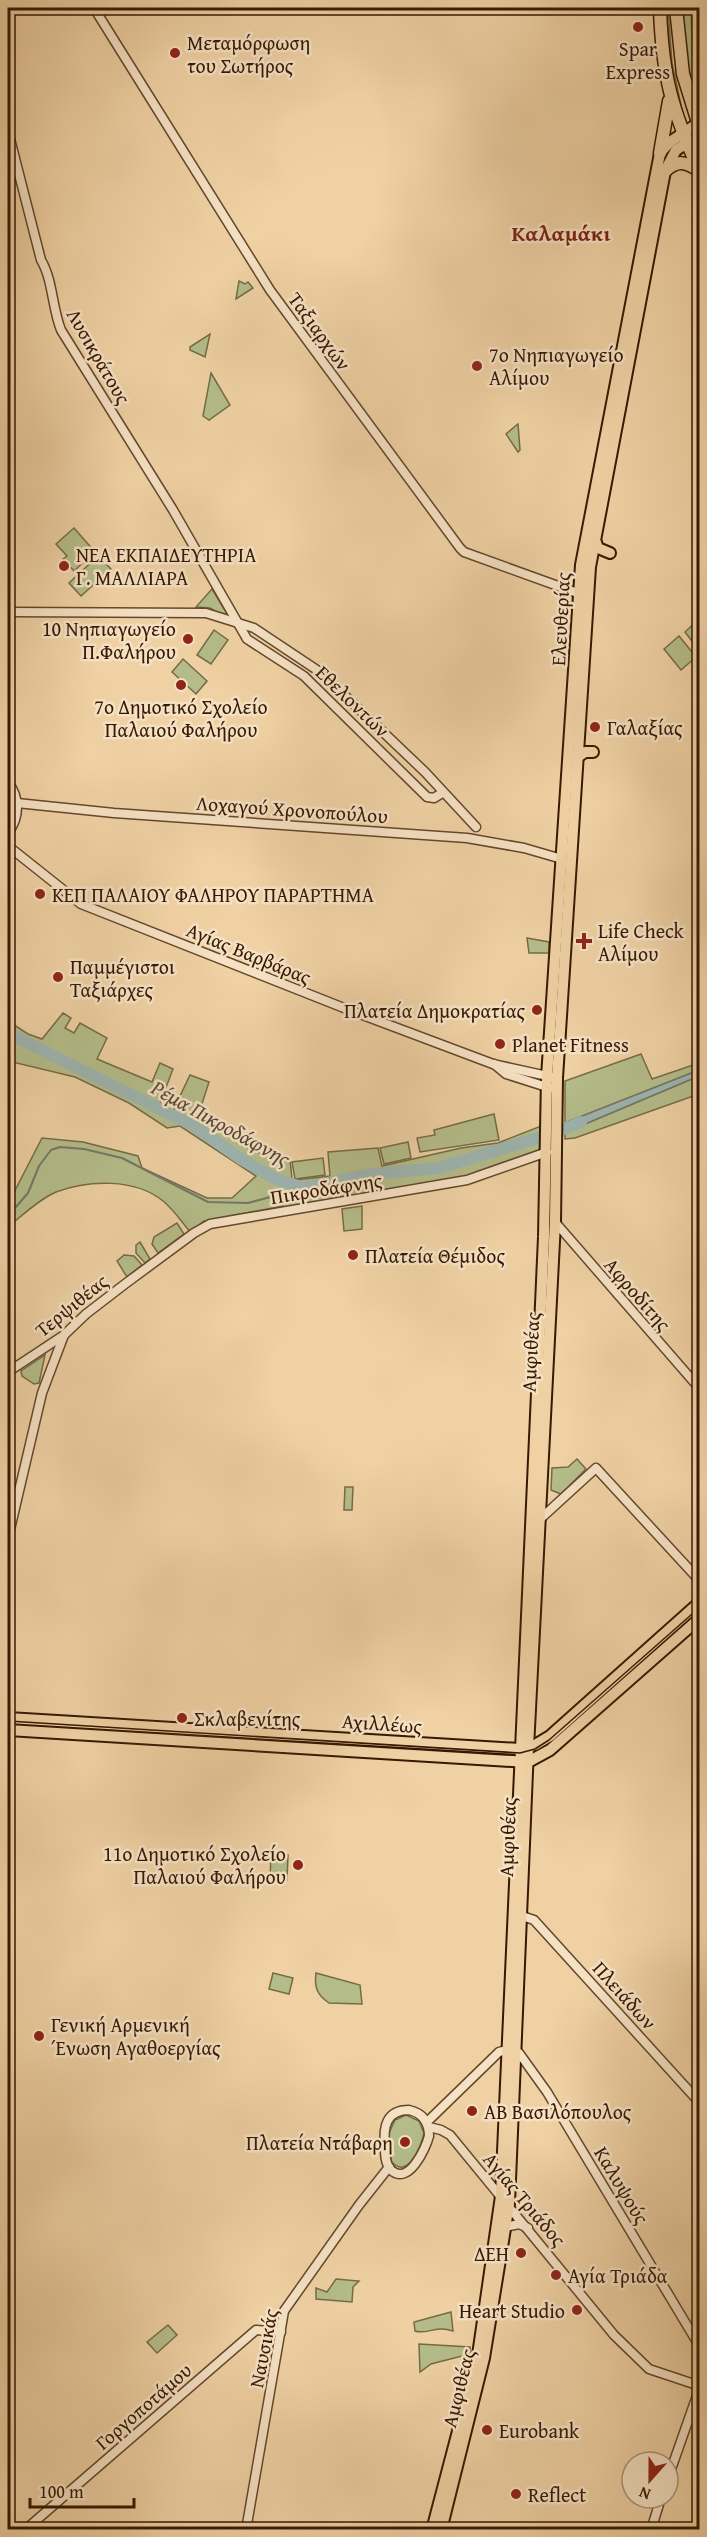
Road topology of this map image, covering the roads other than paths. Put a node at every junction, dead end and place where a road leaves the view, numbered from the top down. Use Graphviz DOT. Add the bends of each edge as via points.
graph roads {
  1 [pos="94,8"];
  2 [pos="660,8"];
  3 [pos="676,8"];
  4 [pos="670,96"];
  5 [pos="699,129"];
  6 [pos="8,131"];
  7 [pos="683,137"];
  8 [pos="660,153"];
  9 [pos="665,171"];
  10 [pos="699,172"];
  11 [pos="595,540"];
  12 [pos="193,545"];
  13 [pos="610,553"];
  14 [pos="584,595"];
  15 [pos="8,612"];
  16 [pos="240,625"];
  17 [pos="593,752"];
  18 [pos="579,756"];
  19 [pos="8,782"];
  20 [pos="442,793"];
  21 [pos="17,803"];
  22 [pos="476,827"];
  23 [pos="8,833"];
  24 [pos="8,846"];
  25 [pos="562,859"];
  26 [pos="552,1083"];
  27 [pos="550,1144"];
  28 [pos="555,1222"];
  29 [pos="549,1237"];
  30 [pos="575,1248"];
  31 [pos="125,1284"];
  32 [pos="64,1335"];
  33 [pos="8,1372"];
  34 [pos="699,1389"];
  35 [pos="535,1521"];
  36 [pos="8,1538"];
  37 [pos="699,1581"];
  38 [pos="699,1602"];
  39 [pos="699,1618"];
  40 [pos="8,1718"];
  41 [pos="8,1730"];
  42 [pos="524,1749"];
  43 [pos="524,1762"];
  44 [pos="522,1917"];
  45 [pos="512,2051"];
  46 [pos="699,2103"];
  47 [pos="428,2125"];
  48 [pos="389,2167"];
  49 [pos="505,2200"];
  50 [pos="505,2227"];
  51 [pos="528,2228"];
  52 [pos="281,2332"];
  53 [pos="699,2347"];
  54 [pos="699,2386"];
  55 [pos="696,2400"];
  56 [pos="678,2450"];
  57 [pos="657,2510"];
  58 [pos="25,2529"];
  59 [pos="246,2529"];
  60 [pos="432,2529"];
  61 [pos="441,2529"];
  62 [pos="651,2529"];
  1 -- 14 [label="street, Ταξιαρχών" via="270,290 460,548"];
  2 -- 4 [label="highway" via="663,66"];
  3 -- 5 [label="highway" via="683,74"];
  4 -- 7 [label="highway"];
  4 -- 8 [label="highway"];
  5 -- 7 [label="main road, Ελευθερίας"];
  6 -- 12 [label="street, Λυσικράτους" via="61,330"];
  7 -- 8 [label="main road, Ελευθερίας"];
  7 -- 9 [label="main road, Ελευθερίας"];
  7 -- 10 [label="highway"];
  8 -- 14 [label="main road, Ελευθερίας" via="587,530"];
  9 -- 10 [label="highway" via="681,162"];
  9 -- 11 [label="main road, Ελευθερίας"];
  11 -- 13 [label="main road" via="598,548"];
  11 -- 14 [label="main road, Ελευθερίας"];
  12 -- 16 [label="street, Εθελοντών"];
  14 -- 18 [label="main road, Ελευθερίας"];
  14 -- 25 [label="main road, Ελευθερίας"];
  15 -- 16 [label="street, Εθελοντών" via="206,613"];
  16 -- 20 [label="street, Εθελοντών" via="254,628 320,672"];
  16 -- 20 [label="street, Εθελοντών" via="247,639 304,676 427,797"];
  17 -- 18 [label="main road"];
  18 -- 26 [label="main road, Ελευθερίας"];
  19 -- 21 [label="street"];
  20 -- 22 [label="street, Εθελοντών"];
  21 -- 23 [label="street" via="16,818"];
  21 -- 25 [label="street, Λοχαγού Χρονοπούλου" via="467,838"];
  24 -- 26 [label="street, Αγίας Βαρβάρας" via="81,904 344,1008"];
  25 -- 26 [label="main road, Ελευθερίας"];
  26 -- 27 [label="main road, Ελευθερίας"];
  27 -- 28 [label="main road, Αμφιθέας"];
  27 -- 29 [label="main road, Αμφιθέας"];
  27 -- 31 [label="street, Πικροδάφνης" via="466,1180 210,1224"];
  28 -- 29 [label="main road, Αμφιθέας"];
  28 -- 30 [label="street, Αφροδίτης"];
  29 -- 30 [label="street, Αφροδίτης" via="565,1240"];
  29 -- 35 [label="main road, Αμφιθέας"];
  30 -- 34 [label="street, Αφροδίτης"];
  31 -- 32 [label="street, Τερψιθέας"];
  32 -- 33 [label="street, Τερψιθέας"];
  32 -- 36 [label="street" via="42,1394"];
  35 -- 37 [label="street" via="596,1468"];
  35 -- 42 [label="main road, Αμφιθέας"];
  38 -- 42 [label="main road" via="550,1736"];
  39 -- 43 [label="main road" via="550,1750"];
  40 -- 42 [label="main road, Αχιλλέως"];
  41 -- 43 [label="main road, Αχιλλέως"];
  42 -- 43 [label="main road, Αμφιθέας"];
  43 -- 44 [label="main road, Αμφιθέας"];
  43 -- 45 [label="main road, Αμφιθέας"];
  44 -- 45 [label="main road, Αμφιθέας"];
  44 -- 46 [label="street, Πλειάδων" via="534,1920"];
  45 -- 47 [label="street" via="495,2056"];
  45 -- 49 [label="main road, Αμφιθέας"];
  45 -- 53 [label="street, Καλυψούς" via="522,2055 551,2100"];
  47 -- 48 [label="street" via="428,2141 412,2168 400,2173"];
  47 -- 48 [label="street" via="420,2114 409,2110 388,2118 384,2136"];
  47 -- 49 [label="street, Αγίας Τριάδος" via="450,2135"];
  48 -- 52 [label="street, Ναυσικάς" via="287,2305"];
  49 -- 50 [label="main road, Αμφιθέας"];
  49 -- 51 [label="street, Αγίας Τριάδος"];
  49 -- 60 [label="main road, Αμφιθέας" via="478,2355"];
  50 -- 51 [label="street" via="519,2224"];
  50 -- 61 [label="main road, Αμφιθέας" via="484,2358"];
  51 -- 54 [label="street, Αγίας Τριάδος" via="643,2365"];
  52 -- 58 [label="street, Γοργοποτάμου" via="256,2330"];
  52 -- 59 [label="street, Ναυσικάς"];
  54 -- 55 [label="street"];
  55 -- 56 [label="street"];
  57 -- 62 [label="street"];
}
